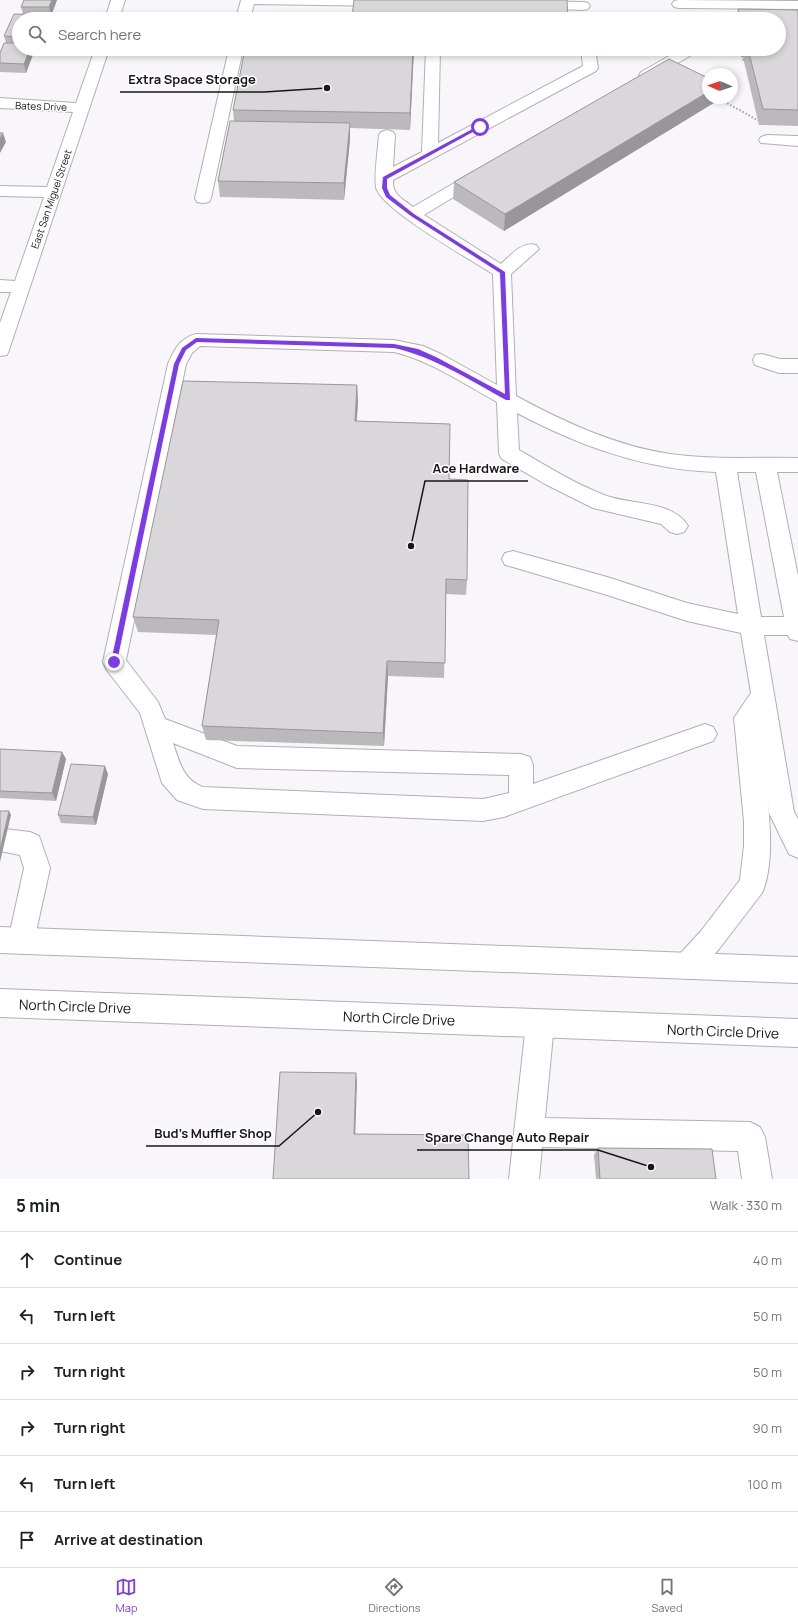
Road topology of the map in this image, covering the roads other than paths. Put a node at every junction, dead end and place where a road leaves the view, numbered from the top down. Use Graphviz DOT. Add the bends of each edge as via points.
graph roads {
  1 [pos="118,0"];
  2 [pos="248,0"];
  3 [pos="678,2"];
  4 [pos="399,3"];
  5 [pos="527,5"];
  6 [pos="798,6"];
  7 [pos="583,8"];
  8 [pos="114,12"];
  9 [pos="245,12"];
  10 [pos="680,12"];
  11 [pos="100,56"];
  12 [pos="234,56"];
  13 [pos="433,56"];
  14 [pos="589,56"];
  15 [pos="680,56"];
  16 [pos="630,84"];
  17 [pos="0,103"];
  18 [pos="83,108"];
  19 [pos="387,135"];
  20 [pos="767,140"];
  21 [pos="798,140"];
  22 [pos="430,154"];
  23 [pos="494,166"];
  24 [pos="385,178"];
  25 [pos="0,191"];
  26 [pos="53,192"];
  27 [pos="203,198"];
  28 [pos="412,215"];
  29 [pos="530,249"];
  30 [pos="502,272"];
  31 [pos="0,286"];
  32 [pos="22,287"];
  33 [pos="0,350"];
  34 [pos="762,360"];
  35 [pos="798,366"];
  36 [pos="508,398"];
  37 [pos="725,464"];
  38 [pos="765,464"];
  39 [pos="798,464"];
  40 [pos="677,526"];
  41 [pos="513,559"];
  42 [pos="752,626"];
  43 [pos="798,628"];
  44 [pos="763,695"];
  45 [pos="156,726"];
  46 [pos="705,734"];
  47 [pos="521,800"];
  48 [pos="5,841"];
  49 [pos="798,846"];
  50 [pos="10,941"];
  51 [pos="687,966"];
  52 [pos="798,970"];
  53 [pos="0,1003"];
  54 [pos="540,1024"];
  55 [pos="798,1033"];
  56 [pos="529,1132"];
  57 [pos="524,1179"];
  58 [pos="757,1179"];
  1 -- 8 [label="main road"];
  2 -- 4 [label="main road"];
  2 -- 9 [label="main road"];
  3 -- 6 [label="main road"];
  3 -- 10 [label="main road"];
  5 -- 7 [label="main road"];
  11 -- 18 [label="main road, East San Miguel Street"];
  12 -- 27 [label="main road"];
  13 -- 22 [label="main road"];
  14 -- 22 [label="main road" via="591,68"];
  15 -- 16 [label="main road"];
  17 -- 18 [label="main road, Bates Drive"];
  18 -- 26 [label="main road, East San Miguel Street"];
  19 -- 24 [label="main road"];
  20 -- 21 [label="main road"];
  22 -- 24 [label="main road"];
  23 -- 28 [label="main road"];
  24 -- 28 [label="main road" via="384,188 388,196"];
  25 -- 26 [label="main road"];
  26 -- 32 [label="main road, East San Miguel Street"];
  28 -- 30 [label="main road"];
  29 -- 30 [label="main road"];
  30 -- 36 [label="main road"];
  31 -- 32 [label="main road"];
  32 -- 33 [label="main road, East San Miguel Street"];
  34 -- 35 [label="main road" via="779,366"];
  36 -- 37 [label="main road" via="562,427 625,452 654,458"];
  36 -- 40 [label="main road" via="509,454 552,479 600,502 667,517"];
  36 -- 45 [label="main road" via="434,358 394,346 196,340 184,349 176,364 114,662 150,709"];
  37 -- 38 [label="main road"];
  37 -- 42 [label="main road"];
  38 -- 39 [label="main road"];
  38 -- 43 [label="main road"];
  41 -- 42 [label="main road" via="687,612"];
  42 -- 43 [label="main road"];
  42 -- 44 [label="main road"];
  44 -- 49 [label="main road" via="782,813"];
  44 -- 51 [label="main road" via="746,718 758,821 753,884"];
  45 -- 47 [label="main road" via="237,757 521,765"];
  45 -- 47 [label="main road" via="172,775 186,792 203,798 483,810"];
  46 -- 47 [label="main road"];
  48 -- 50 [label="main road" via="30,844 37,868"];
  50 -- 51 [label="main road"];
  51 -- 52 [label="main road"];
  53 -- 54 [label="main road, North Circle Drive"];
  54 -- 55 [label="main road, North Circle Drive"];
  54 -- 56 [label="main road"];
  56 -- 57 [label="main road"];
  56 -- 58 [label="main road" via="750,1137"];
}
